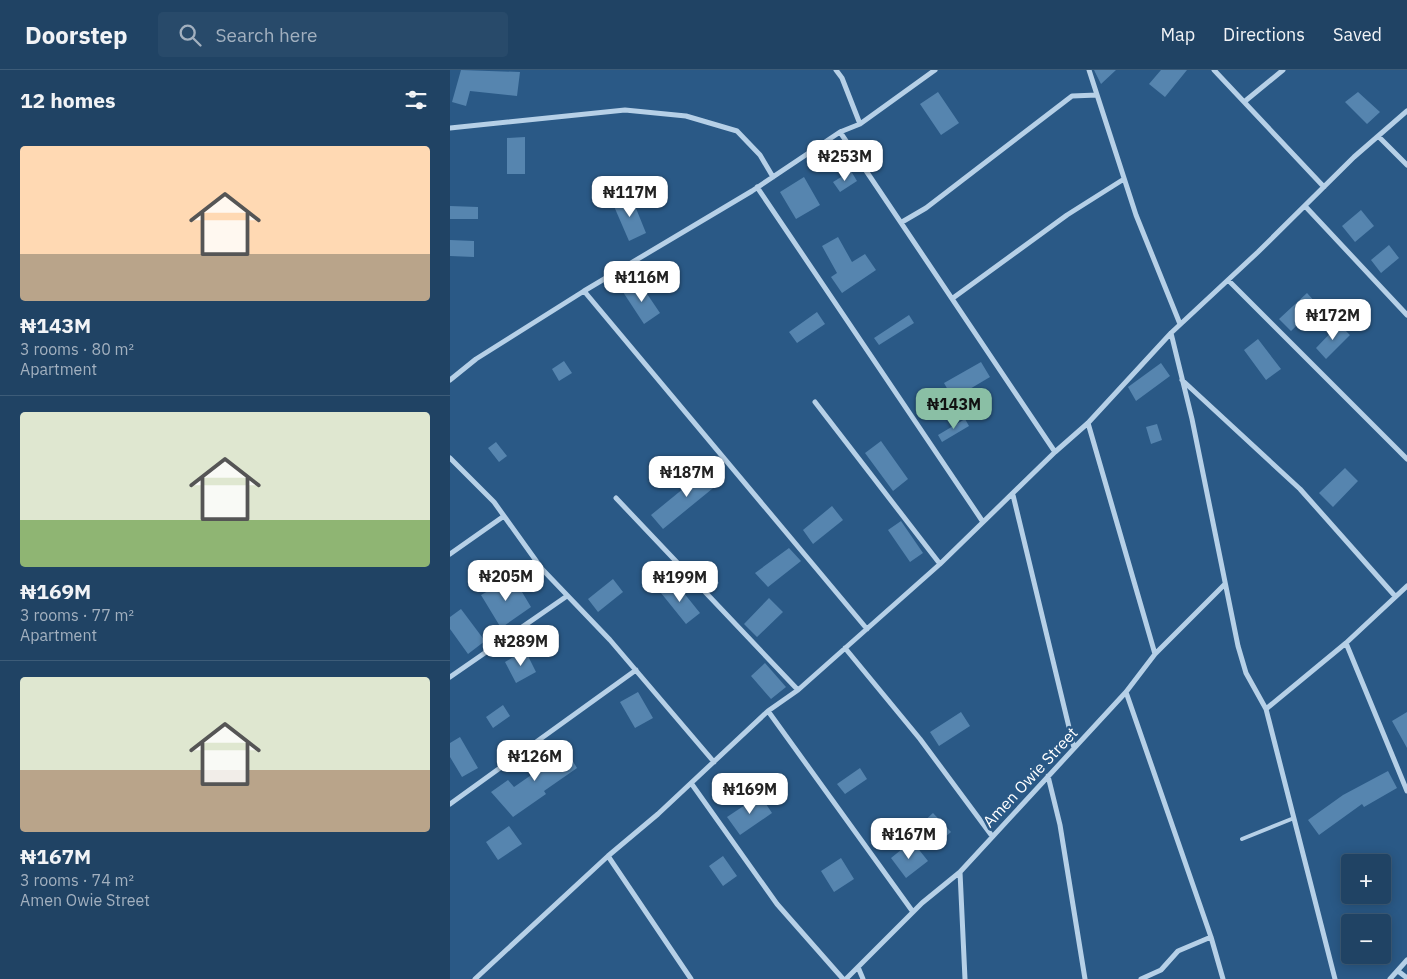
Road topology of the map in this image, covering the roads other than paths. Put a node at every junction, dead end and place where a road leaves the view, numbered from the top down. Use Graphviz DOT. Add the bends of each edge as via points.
graph roads {
  1 [pos="836,70"];
  2 [pos="844,70"];
  3 [pos="935,70"];
  4 [pos="1089,70"];
  5 [pos="1214,70"];
  6 [pos="1283,70"];
  7 [pos="842,78"];
  8 [pos="1097,95"];
  9 [pos="1244,102"];
  10 [pos="1407,111"];
  11 [pos="860,124"];
  12 [pos="450,128"];
  13 [pos="840,132"];
  14 [pos="1378,136"];
  15 [pos="1407,165"];
  16 [pos="773,177"];
  17 [pos="1124,179"];
  18 [pos="757,187"];
  19 [pos="1324,187"];
  20 [pos="1305,206"];
  21 [pos="902,222"];
  22 [pos="1228,280"];
  23 [pos="584,291"];
  24 [pos="952,298"];
  25 [pos="1407,315"];
  26 [pos="1180,324"];
  27 [pos="1170,333"];
  28 [pos="1182,379"];
  29 [pos="450,380"];
  30 [pos="815,402"];
  31 [pos="1088,423"];
  32 [pos="1055,452"];
  33 [pos="450,458"];
  34 [pos="1407,459"];
  35 [pos="1013,495"];
  36 [pos="616,498"];
  37 [pos="504,516"];
  38 [pos="983,522"];
  39 [pos="450,554"];
  40 [pos="940,564"];
  41 [pos="1224,585"];
  42 [pos="1407,586"];
  43 [pos="567,596"];
  44 [pos="1395,596"];
  45 [pos="867,630"];
  46 [pos="1346,643"];
  47 [pos="844,648"];
  48 [pos="1155,654"];
  49 [pos="636,670"];
  50 [pos="450,677"];
  51 [pos="798,690"];
  52 [pos="1126,692"];
  53 [pos="1266,709"];
  54 [pos="768,711"];
  55 [pos="1074,748"];
  56 [pos="714,762"];
  57 [pos="1048,776"];
  58 [pos="691,783"];
  59 [pos="1407,791"];
  60 [pos="450,804"];
  61 [pos="1294,818"];
  62 [pos="992,836"];
  63 [pos="1242,839"];
  64 [pos="608,856"];
  65 [pos="960,872"];
  66 [pos="913,912"];
  67 [pos="1210,937"];
  68 [pos="1407,960"];
  69 [pos="858,967"];
  70 [pos="1398,971"];
  71 [pos="1407,978"];
  72 [pos="476,979"];
  73 [pos="691,979"];
  74 [pos="844,979"];
  75 [pos="863,979"];
  76 [pos="965,979"];
  77 [pos="1085,979"];
  78 [pos="1141,979"];
  79 [pos="1223,979"];
  80 [pos="1335,979"];
  81 [pos="1390,979"];
  1 -- 7 [label="street"];
  2 -- 7 [label="street"];
  3 -- 11 [label="street"];
  4 -- 8 [label="street"];
  5 -- 9 [label="street"];
  6 -- 9 [label="street"];
  7 -- 11 [label="street"];
  8 -- 17 [label="street"];
  8 -- 21 [label="street" via="1072,96 926,208"];
  9 -- 19 [label="street"];
  10 -- 14 [label="street"];
  11 -- 13 [label="street"];
  12 -- 16 [label="street" via="625,110 686,116 737,131 760,155"];
  13 -- 16 [label="street"];
  13 -- 21 [label="street"];
  14 -- 15 [label="street"];
  14 -- 19 [label="street"];
  16 -- 18 [label="street"];
  17 -- 24 [label="street" via="1067,215"];
  17 -- 26 [label="street"];
  18 -- 23 [label="street"];
  18 -- 38 [label="street"];
  19 -- 20 [label="street"];
  20 -- 22 [label="street"];
  20 -- 25 [label="street"];
  21 -- 24 [label="street"];
  22 -- 26 [label="street"];
  22 -- 34 [label="street"];
  23 -- 29 [label="street" via="476,359"];
  23 -- 45 [label="street"];
  24 -- 32 [label="street"];
  26 -- 27 [label="street"];
  27 -- 28 [label="street"];
  27 -- 31 [label="street"];
  28 -- 41 [label="street"];
  28 -- 44 [label="street" via="1300,489"];
  30 -- 40 [label="street"];
  31 -- 32 [label="street"];
  31 -- 48 [label="street"];
  32 -- 35 [label="street"];
  33 -- 37 [label="street"];
  35 -- 38 [label="street"];
  35 -- 55 [label="street"];
  36 -- 51 [label="street"];
  37 -- 39 [label="street"];
  37 -- 43 [label="street" via="542,569"];
  38 -- 40 [label="street"];
  40 -- 45 [label="street"];
  41 -- 48 [label="street, Amen Owie Street"];
  41 -- 53 [label="street" via="1246,673"];
  42 -- 44 [label="street"];
  43 -- 49 [label="street"];
  43 -- 50 [label="street"];
  44 -- 46 [label="street"];
  45 -- 47 [label="street"];
  46 -- 53 [label="street"];
  46 -- 59 [label="street"];
  47 -- 51 [label="street"];
  47 -- 62 [label="street" via="920,739"];
  48 -- 52 [label="street, Amen Owie Street"];
  49 -- 56 [label="street"];
  49 -- 60 [label="street"];
  51 -- 54 [label="street"];
  52 -- 55 [label="street, Amen Owie Street"];
  52 -- 67 [label="street"];
  53 -- 61 [label="street"];
  54 -- 56 [label="street"];
  54 -- 66 [label="street"];
  55 -- 57 [label="street, Amen Owie Street"];
  56 -- 58 [label="street"];
  57 -- 62 [label="street, Amen Owie Street"];
  57 -- 77 [label="street" via="1060,826"];
  58 -- 64 [label="street"];
  58 -- 74 [label="street" via="777,904"];
  61 -- 63 [label="lane"];
  61 -- 80 [label="street"];
  62 -- 65 [label="street, Amen Owie Street"];
  64 -- 72 [label="street"];
  64 -- 73 [label="street"];
  65 -- 66 [label="street, Amen Owie Street"];
  65 -- 76 [label="street"];
  66 -- 69 [label="street, Amen Owie Street"];
  67 -- 78 [label="street" via="1178,951 1161,970"];
  67 -- 79 [label="street"];
  68 -- 70 [label="street"];
  69 -- 74 [label="street, Amen Owie Street"];
  69 -- 75 [label="street"];
  70 -- 71 [label="street"];
  70 -- 81 [label="street"];
}
